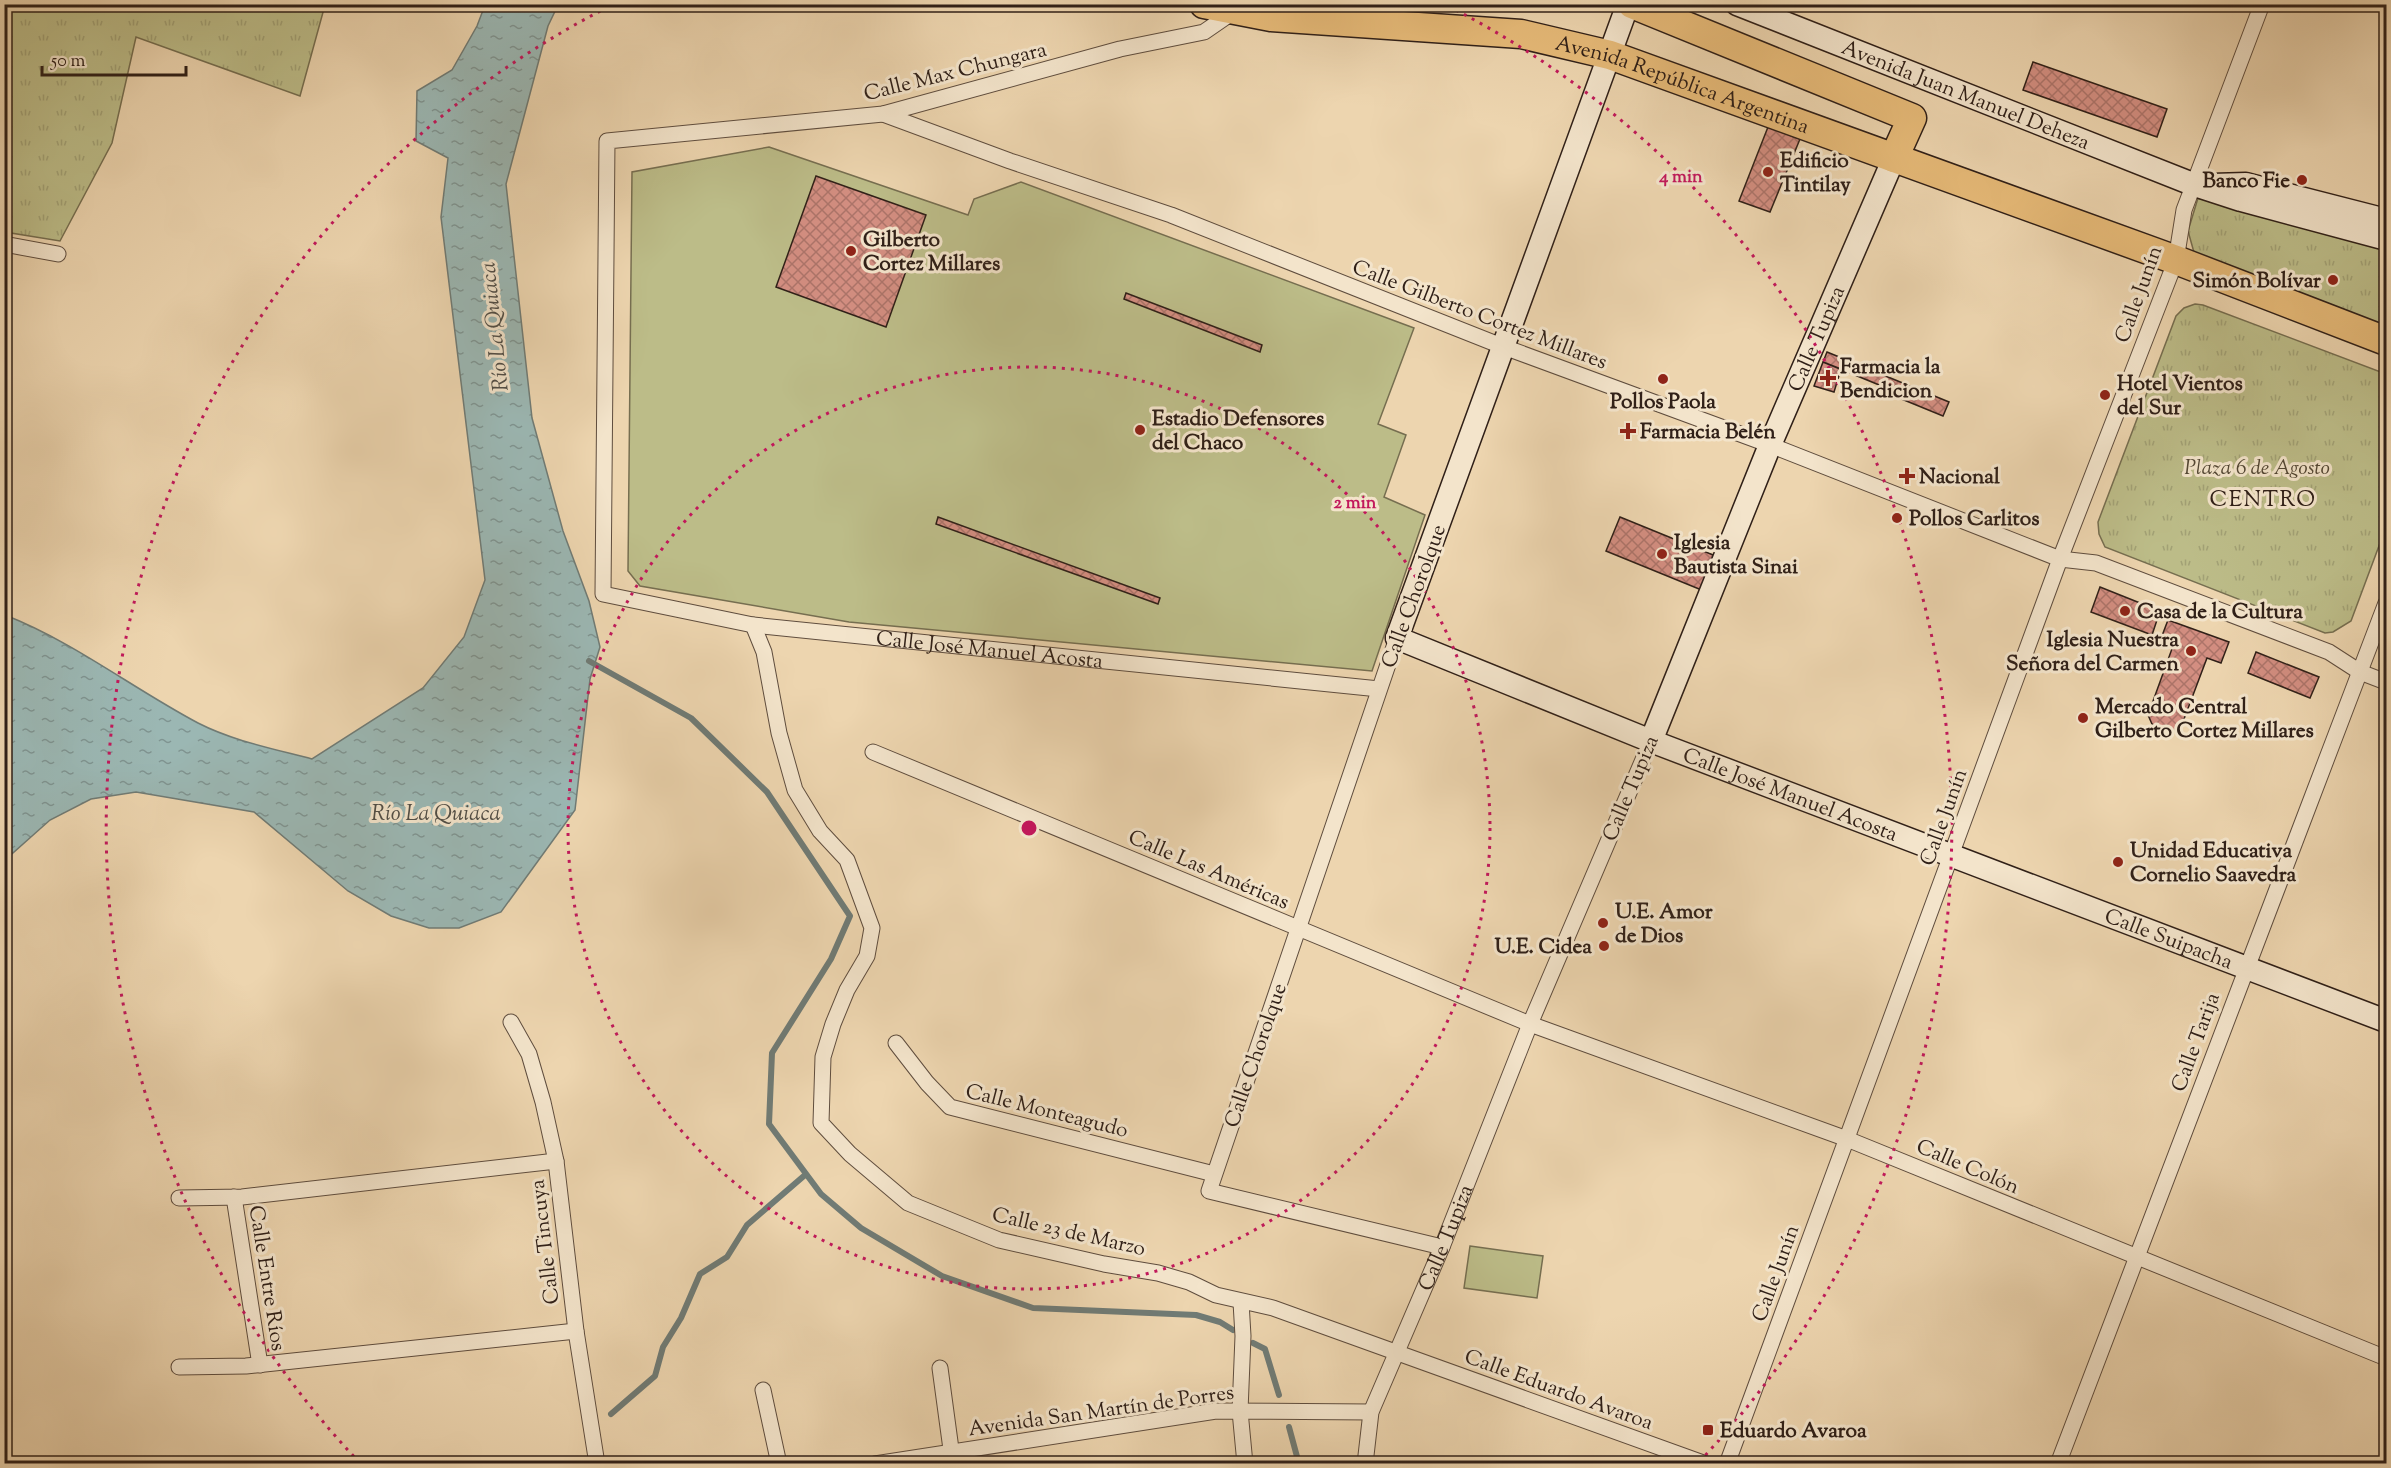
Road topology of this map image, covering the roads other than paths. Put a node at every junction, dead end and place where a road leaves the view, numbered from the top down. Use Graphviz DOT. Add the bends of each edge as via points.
graph roads {
  1 [pos="1204,4"];
  2 [pos="1630,4"];
  3 [pos="1737,4"];
  4 [pos="2262,4"];
  5 [pos="1233,12"];
  6 [pos="1610,56"];
  7 [pos="883,114"];
  8 [pos="1894,158"];
  9 [pos="2195,184"];
  10 [pos="2386,220"];
  11 [pos="2386,238"];
  12 [pos="4,244"];
  13 [pos="58,254"];
  14 [pos="2176,260"];
  15 [pos="2386,340"];
  16 [pos="1504,347"];
  17 [pos="1770,446"];
  18 [pos="2060,559"];
  19 [pos="603,594"];
  20 [pos="2386,603"];
  21 [pos="753,625"];
  22 [pos="1397,638"];
  23 [pos="2360,672"];
  24 [pos="2386,682"];
  25 [pos="1380,689"];
  26 [pos="1651,741"];
  27 [pos="873,752"];
  28 [pos="1951,856"];
  29 [pos="1298,928"];
  30 [pos="2245,967"];
  31 [pos="2386,1021"];
  32 [pos="511,1022"];
  33 [pos="1530,1024"];
  34 [pos="896,1043"];
  35 [pos="1847,1138"];
  36 [pos="556,1161"];
  37 [pos="1215,1174"];
  38 [pos="234,1197"];
  39 [pos="179,1198"];
  40 [pos="1442,1247"];
  41 [pos="2137,1259"];
  42 [pos="1241,1302"];
  43 [pos="576,1331"];
  44 [pos="1398,1353"];
  45 [pos="2386,1359"];
  46 [pos="260,1365"];
  47 [pos="179,1368"];
  48 [pos="940,1368"];
  49 [pos="764,1390"];
  50 [pos="1240,1411"];
  51 [pos="1371,1412"];
  52 [pos="952,1458"];
  53 [pos="597,1464"];
  54 [pos="779,1464"];
  55 [pos="875,1464"];
  56 [pos="1245,1464"];
  57 [pos="1365,1464"];
  58 [pos="1706,1464"];
  59 [pos="1727,1464"];
  60 [pos="2058,1464"];
  1 -- 5 [label="highway, Avenida República Argentina"];
  2 -- 6 [label="street, Calle Chorolque"];
  2 -- 8 [label="highway, Calle Tupiza" via="1912,118"];
  3 -- 9 [label="street, Avenida Juan Manuel Deheza"];
  4 -- 9 [label="street, Calle Junín"];
  5 -- 6 [label="highway, Avenida República Argentina" via="1521,34"];
  5 -- 7 [label="street, Calle Max Chungara" via="1204,32 1120,49"];
  6 -- 8 [label="highway, Avenida República Argentina"];
  6 -- 16 [label="street, Calle Chorolque"];
  7 -- 16 [label="street, Calle Gilberto Cortez Millares" via="1171,215"];
  7 -- 19 [label="street, Calle Max Chungara" via="607,141"];
  8 -- 14 [label="highway, Avenida República Argentina"];
  8 -- 17 [label="street, Calle Tupiza"];
  9 -- 10 [label="street, Avenida Juan Manuel Deheza" via="2246,184"];
  9 -- 11 [label="street, Avenida Juan Manuel Deheza"];
  9 -- 14 [label="street, Calle Junín" via="2184,210"];
  12 -- 13 [label="street"];
  14 -- 15 [label="highway, Avenida República Argentina"];
  14 -- 18 [label="street, Calle Junín"];
  16 -- 17 [label="street, Calle Gilberto Cortez Millares"];
  16 -- 22 [label="street, Calle Chorolque"];
  17 -- 18 [label="street, Calle Gilberto Cortez Millares"];
  17 -- 26 [label="street, Calle Tupiza"];
  18 -- 23 [label="street, Calle Gilberto Cortez Millares" via="2096,563 2329,652"];
  18 -- 28 [label="street, Calle Junín"];
  19 -- 21 [label="street, Calle José Manuel Acosta"];
  20 -- 23 [label="street, Calle Tarija"];
  21 -- 25 [label="street, Calle José Manuel Acosta"];
  21 -- 42 [label="street, Calle 23 de Marzo" via="764,652 779,733 795,790 820,831 847,860 872,928 867,956 847,990 823,1058 821,1123 850,1154 908,1203 999,1239 1158,1273"];
  22 -- 25 [label="street, Calle Chorolque"];
  22 -- 26 [label="street, Calle José Manuel Acosta"];
  23 -- 24 [label="street, Calle Gilberto Cortez Millares"];
  23 -- 30 [label="street, Calle Tarija"];
  25 -- 29 [label="street, Calle Chorolque"];
  26 -- 28 [label="street, Calle José Manuel Acosta"];
  26 -- 33 [label="street, Calle Tupiza"];
  27 -- 29 [label="street, Calle Las Américas"];
  28 -- 30 [label="street, Calle Suipacha"];
  28 -- 35 [label="street, Calle Junín"];
  29 -- 33 [label="street, Calle Las Américas"];
  29 -- 37 [label="street, Calle Chorolque"];
  30 -- 31 [label="street, Calle Suipacha"];
  30 -- 41 [label="street, Calle Tarija"];
  32 -- 36 [label="street, Calle Tincuya" via="530,1054"];
  33 -- 35 [label="street, Calle Colón"];
  33 -- 40 [label="street, Calle Tupiza"];
  34 -- 37 [label="street, Calle Monteagudo" via="950,1107"];
  35 -- 41 [label="street, Calle Colón"];
  35 -- 59 [label="street, Calle Junín"];
  36 -- 38 [label="street"];
  36 -- 43 [label="street, Calle Tincuya"];
  37 -- 40 [label="street, Calle Chorolque" via="1209,1191"];
  38 -- 39 [label="street"];
  38 -- 46 [label="street, Calle Entre Ríos"];
  40 -- 44 [label="street, Calle Tupiza"];
  41 -- 45 [label="street, Calle Colón"];
  41 -- 60 [label="street, Calle Tarija"];
  42 -- 44 [label="street, Calle 23 de Marzo" via="1274,1308"];
  42 -- 50 [label="street"];
  43 -- 46 [label="street"];
  43 -- 53 [label="street, Calle Tincuya"];
  44 -- 51 [label="street, Calle Tupiza"];
  44 -- 58 [label="street, Calle Eduardo Avaroa"];
  46 -- 47 [label="street"];
  48 -- 52 [label="street"];
  49 -- 54 [label="street"];
  50 -- 51 [label="street, Avenida San Martín de Porres"];
  50 -- 52 [label="street, Avenida San Martín de Porres" via="1216,1411"];
  50 -- 56 [label="street"];
  51 -- 57 [label="street, Calle Tupiza"];
  52 -- 55 [label="street, Avenida San Martín de Porres"];
}
